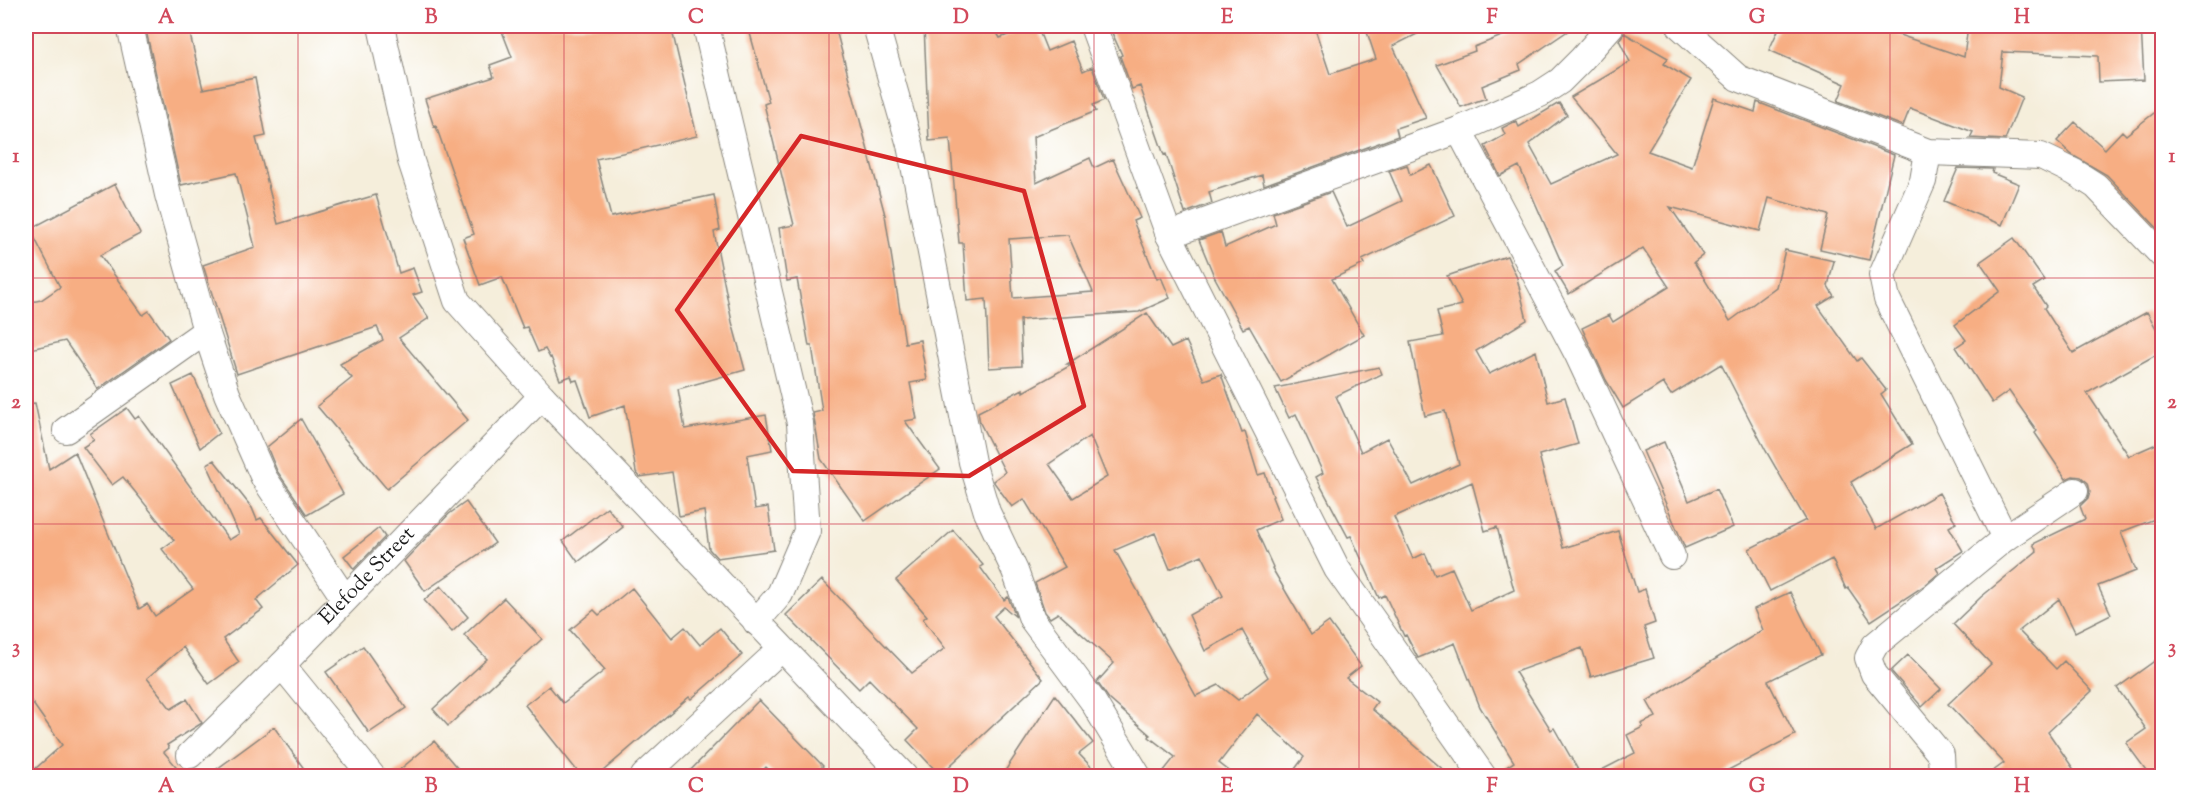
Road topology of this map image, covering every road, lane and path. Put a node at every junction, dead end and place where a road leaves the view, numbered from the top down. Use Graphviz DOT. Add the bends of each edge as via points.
graph roads {
  1 [pos="130,26"];
  2 [pos="381,26"];
  3 [pos="706,26"];
  4 [pos="876,26"];
  5 [pos="1093,26"];
  6 [pos="1611,26"];
  7 [pos="1680,26"];
  8 [pos="1459,130"];
  9 [pos="1928,152"];
  10 [pos="1169,235"];
  11 [pos="2163,255"];
  12 [pos="206,331"];
  13 [pos="542,396"];
  14 [pos="66,430"];
  15 [pos="2075,490"];
  16 [pos="2005,538"];
  17 [pos="1672,556"];
  18 [pos="345,598"];
  19 [pos="756,622"];
  20 [pos="781,649"];
  21 [pos="282,665"];
  22 [pos="190,755"];
  23 [pos="372,777"];
  24 [pos="644,777"];
  25 [pos="904,777"];
  26 [pos="1138,777"];
  27 [pos="1483,777"];
  28 [pos="1942,777"];
  1 -- 12 [label="street" via="168,195"];
  2 -- 13 [label="street" via="411,161 457,301"];
  3 -- 19 [label="street" via="800,423 807,531 780,594"];
  4 -- 26 [label="street" via="910,145 972,462 987,512 1032,619 1092,700"];
  5 -- 10 [label="street"];
  6 -- 8 [label="street" via="1560,81"];
  7 -- 9 [label="street" via="1738,78"];
  8 -- 10 [label="street"];
  8 -- 17 [label="street" via="1578,355"];
  9 -- 11 [label="street" via="2041,156 2096,186"];
  9 -- 16 [label="street" via="1923,181 1882,275 1887,299"];
  10 -- 27 [label="street" via="1337,569"];
  12 -- 14 [label="street"];
  12 -- 18 [label="street" via="227,394 264,478"];
  13 -- 18 [label="street, Elefode Street"];
  13 -- 19 [label="street"];
  15 -- 16 [label="street"];
  16 -- 28 [label="street" via="1875,645 1868,658 1875,674 1941,755"];
  18 -- 21 [label="street, Elefode Street"];
  19 -- 20 [label="street"];
  20 -- 24 [label="street"];
  20 -- 25 [label="street"];
  21 -- 22 [label="street, Elefode Street"];
  21 -- 23 [label="street"];
}
